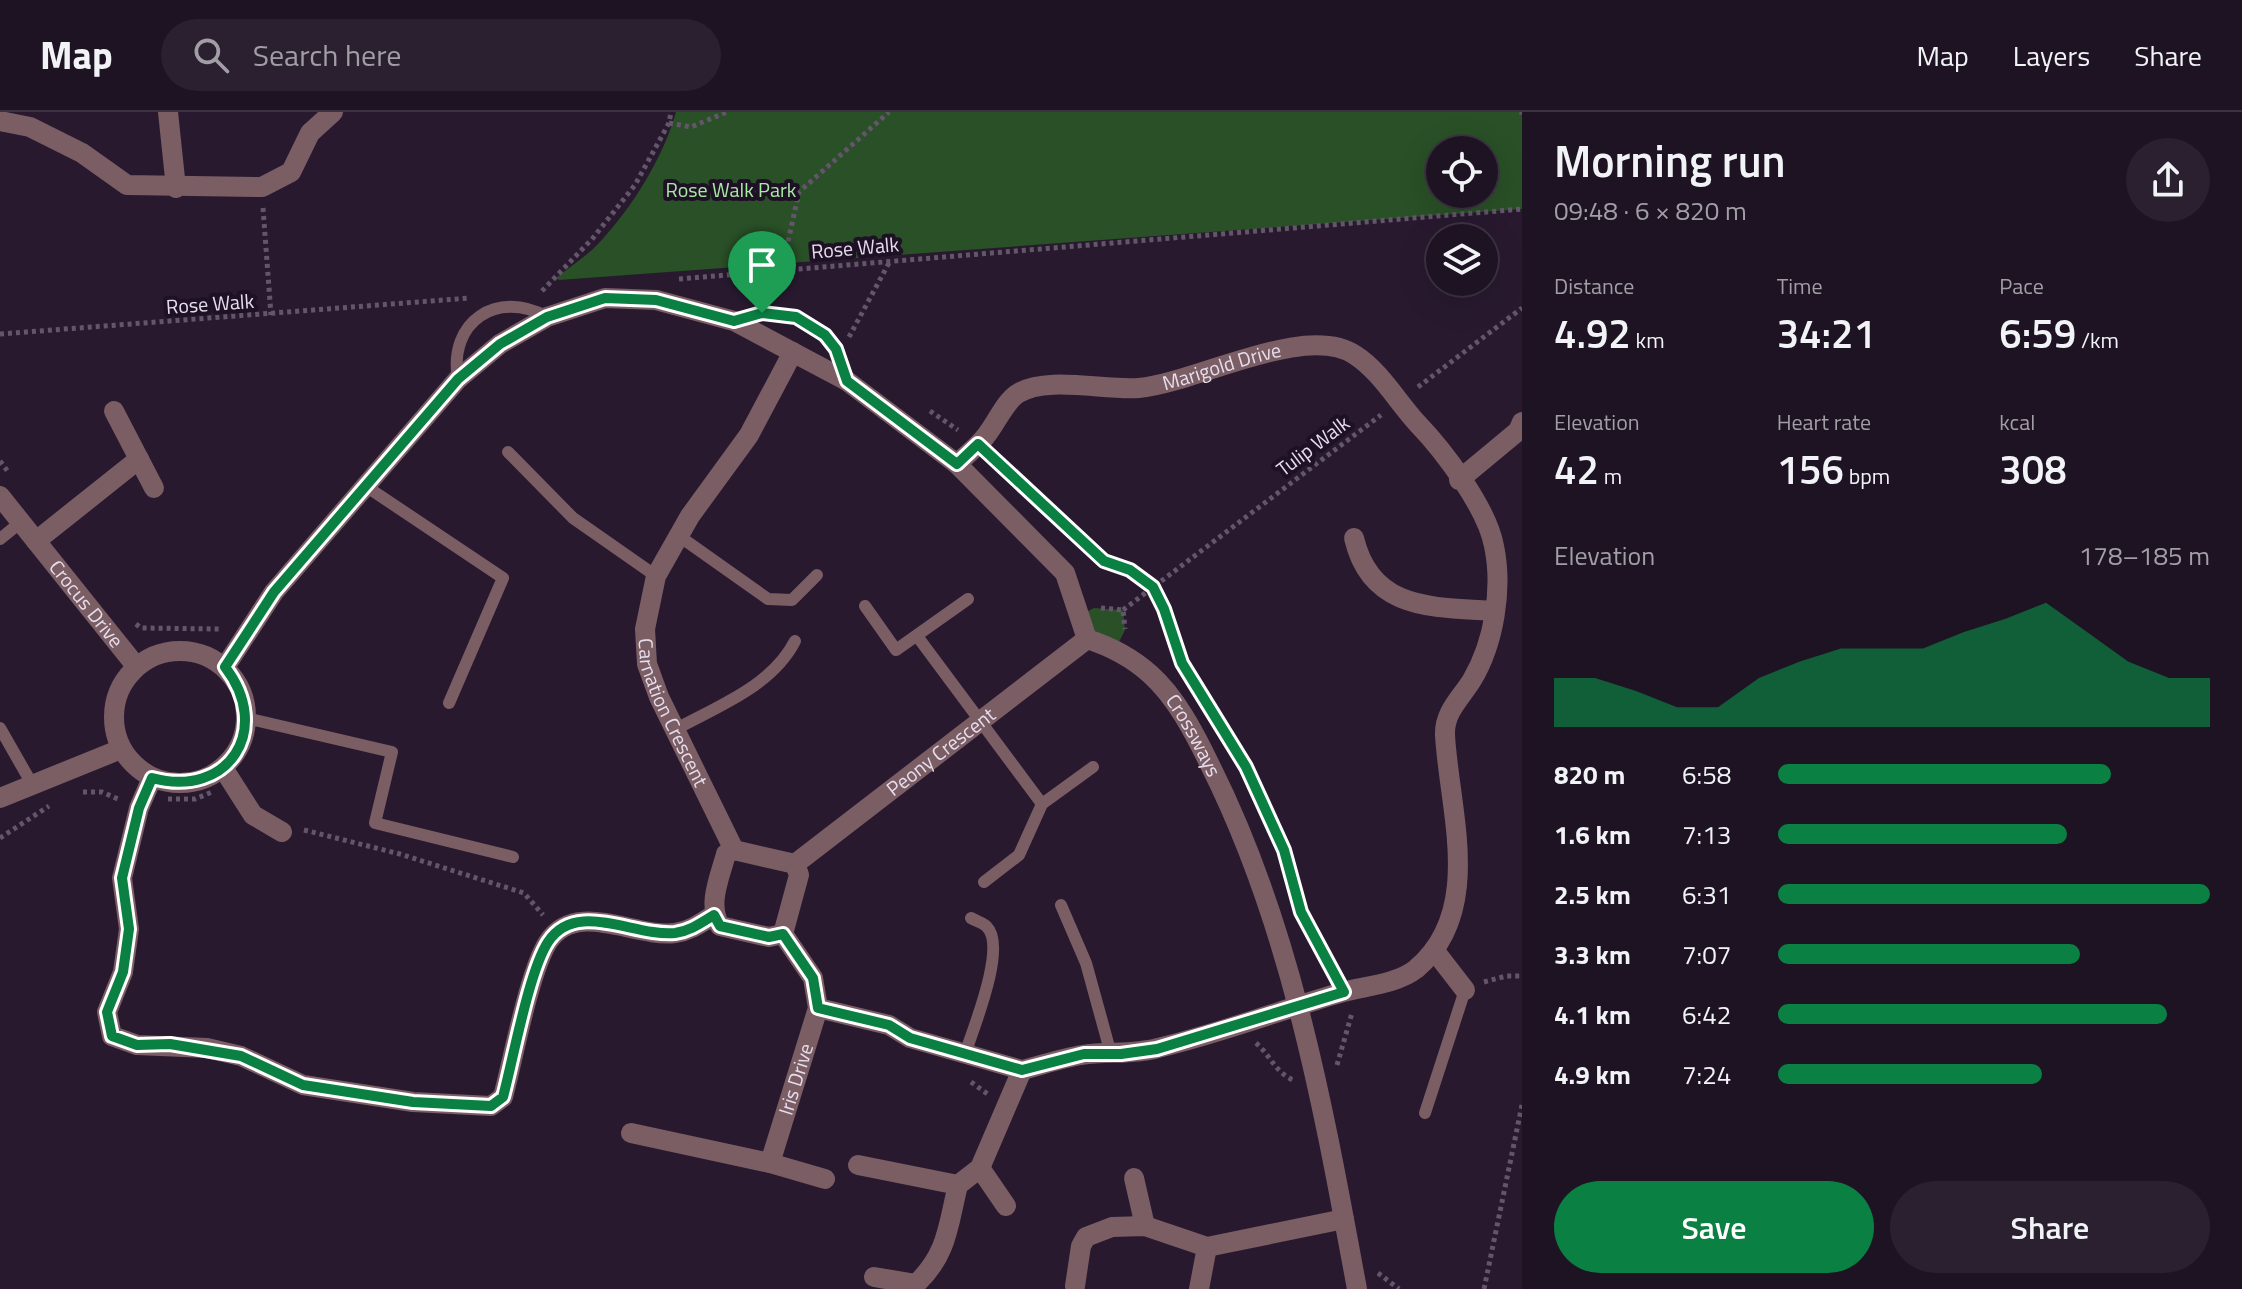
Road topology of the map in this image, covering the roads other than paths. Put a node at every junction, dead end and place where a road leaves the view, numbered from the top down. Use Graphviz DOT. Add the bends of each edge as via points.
graph roads {
  1 [pos="168,112"];
  2 [pos="332,112"];
  3 [pos="0,121"];
  4 [pos="176,188"];
  5 [pos="547,317"];
  6 [pos="734,321"];
  7 [pos="793,352"];
  8 [pos="458,379"];
  9 [pos="847,381"];
  10 [pos="114,411"];
  11 [pos="1522,422"];
  12 [pos="508,452"];
  13 [pos="139,459"];
  14 [pos="957,464"];
  15 [pos="1459,480"];
  16 [pos="367,487"];
  17 [pos="154,488"];
  18 [pos="0,496"];
  19 [pos="21,522"];
  20 [pos="679,536"];
  21 [pos="1354,538"];
  22 [pos="0,539"];
  23 [pos="36,541"];
  24 [pos="817,575"];
  25 [pos="656,576"];
  26 [pos="968,599"];
  27 [pos="865,606"];
  28 [pos="1494,611"];
  29 [pos="917,636"];
  30 [pos="1087,639"];
  31 [pos="795,641"];
  32 [pos="136,666"];
  33 [pos="225,667"];
  34 [pos="449,703"];
  35 [pos="246,718"];
  36 [pos="980,722"];
  37 [pos="0,728"];
  38 [pos="676,729"];
  39 [pos="121,749"];
  40 [pos="1093,767"];
  41 [pos="223,768"];
  42 [pos="152,778"];
  43 [pos="32,784"];
  44 [pos="0,798"];
  45 [pos="1042,804"];
  46 [pos="288,828"];
  47 [pos="734,850"];
  48 [pos="513,857"];
  49 [pos="795,864"];
  50 [pos="984,882"];
  51 [pos="1061,905"];
  52 [pos="714,915"];
  53 [pos="971,918"];
  54 [pos="783,934"];
  55 [pos="1434,950"];
  56 [pos="1465,990"];
  57 [pos="1300,1007"];
  58 [pos="818,1008"];
  59 [pos="965,1054"];
  60 [pos="1111,1054"];
  61 [pos="1022,1070"];
  62 [pos="1425,1113"];
  63 [pos="631,1133"];
  64 [pos="770,1163"];
  65 [pos="858,1165"];
  66 [pos="980,1168"];
  67 [pos="1134,1178"];
  68 [pos="825,1179"];
  69 [pos="958,1185"];
  70 [pos="1006,1206"];
  71 [pos="1344,1219"];
  72 [pos="1145,1226"];
  73 [pos="1207,1247"];
  74 [pos="874,1277"];
  75 [pos="1075,1286"];
  76 [pos="1199,1289"];
  77 [pos="1357,1289"];
  1 -- 4 [label="street"];
  2 -- 4 [label="street" via="310,133 291,172 262,187"];
  3 -- 4 [label="street" via="30,127 82,153 127,185"];
  5 -- 6 [label="street" via="605,298 656,300"];
  5 -- 8 [label="street" via="500,344"];
  5 -- 8 [label="lane" via="518,306 487,312 473,321 457,348"];
  6 -- 7 [label="street"];
  6 -- 9 [label="lane" via="762,313 812,324 836,349"];
  7 -- 9 [label="street"];
  7 -- 20 [label="street, Carnation Crescent" via="749,435"];
  8 -- 16 [label="street"];
  9 -- 14 [label="street"];
  10 -- 13 [label="street"];
  11 -- 15 [label="street"];
  12 -- 25 [label="lane" via="573,518"];
  13 -- 17 [label="street"];
  13 -- 23 [label="street, Crocus Drive"];
  14 -- 15 [label="street, Marigold Drive" via="1016,395 1038,386 1169,384 1268,352 1327,345 1369,365"];
  14 -- 30 [label="street" via="1065,573"];
  15 -- 28 [label="street, Marigold Drive" via="1482,512 1494,542"];
  16 -- 33 [label="street" via="274,592"];
  16 -- 34 [label="lane" via="503,578"];
  18 -- 19 [label="street, Crocus Drive"];
  19 -- 22 [label="lane"];
  19 -- 23 [label="street, Crocus Drive"];
  20 -- 24 [label="lane" via="768,599 792,600"];
  20 -- 25 [label="street, Carnation Crescent"];
  21 -- 28 [label="street" via="1359,560 1391,594 1422,607"];
  23 -- 32 [label="street, Crocus Drive"];
  25 -- 38 [label="street, Carnation Crescent" via="645,629 647,664"];
  26 -- 29 [label="lane"];
  27 -- 29 [label="lane" via="896,650"];
  28 -- 55 [label="street, Marigold Drive" via="1487,650 1450,710 1445,731 1458,872 1450,918"];
  29 -- 36 [label="lane"];
  30 -- 36 [label="street, Peony Crescent"];
  30 -- 57 [label="street, Crossways" via="1116,648 1152,676 1192,729 1229,803"];
  31 -- 38 [label="lane" via="784,662 742,694"];
  32 -- 33 [label="street" via="171,650 209,656"];
  32 -- 39 [label="street" via="116,696 115,732"];
  33 -- 35 [label="street" via="239,685"];
  35 -- 41 [label="street" via="238,750"];
  35 -- 48 [label="lane" via="392,752 375,823"];
  36 -- 45 [label="lane"];
  36 -- 49 [label="street, Peony Crescent"];
  37 -- 43 [label="lane"];
  38 -- 47 [label="street, Carnation Crescent"];
  39 -- 42 [label="street"];
  39 -- 43 [label="street"];
  40 -- 45 [label="lane"];
  41 -- 42 [label="street" via="189,783"];
  41 -- 46 [label="street" via="253,815"];
  42 -- 52 [label="street" via="122,878 129,929 123,972 107,1012 112,1036 137,1045 170,1044 241,1056 303,1085 413,1102 491,1106 503,1097 538,969 556,931 582,920 675,933"];
  43 -- 44 [label="street"];
  45 -- 50 [label="lane" via="1019,855"];
  47 -- 49 [label="street"];
  47 -- 52 [label="street" via="726,854"];
  49 -- 54 [label="street" via="799,875"];
  51 -- 60 [label="lane" via="1086,963"];
  52 -- 54 [label="street" via="720,926 769,937"];
  53 -- 59 [label="lane" via="988,928 994,942"];
  54 -- 58 [label="street" via="813,978"];
  55 -- 56 [label="street"];
  55 -- 57 [label="street, Marigold Drive" via="1412,972"];
  56 -- 62 [label="lane"];
  57 -- 60 [label="street" via="1157,1049"];
  57 -- 71 [label="street, Crossways"];
  58 -- 59 [label="street" via="889,1025 910,1038"];
  58 -- 64 [label="street, Iris Drive"];
  59 -- 61 [label="street"];
  60 -- 61 [label="street" via="1084,1054"];
  61 -- 66 [label="street"];
  63 -- 64 [label="street"];
  64 -- 68 [label="street"];
  65 -- 69 [label="street"];
  66 -- 69 [label="street"];
  66 -- 70 [label="street"];
  67 -- 72 [label="street"];
  69 -- 74 [label="street" via="942,1254 933,1268 916,1284"];
  71 -- 73 [label="street"];
  71 -- 77 [label="street, Crossways"];
  72 -- 73 [label="street"];
  72 -- 75 [label="street" via="1112,1227 1086,1237"];
  73 -- 76 [label="street"];
}
